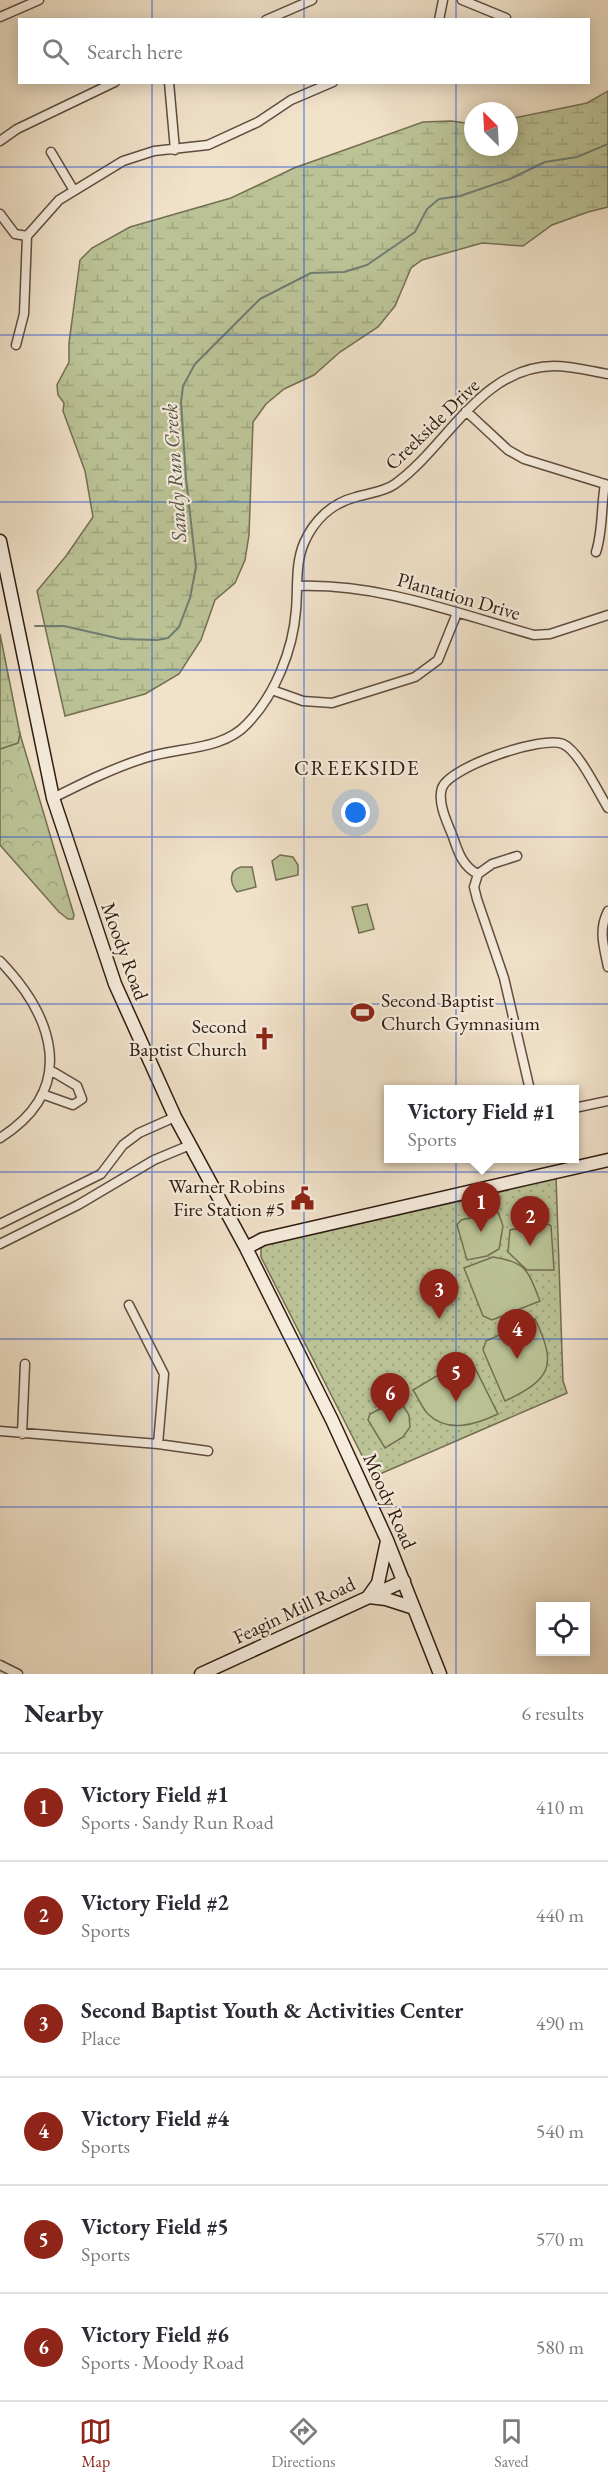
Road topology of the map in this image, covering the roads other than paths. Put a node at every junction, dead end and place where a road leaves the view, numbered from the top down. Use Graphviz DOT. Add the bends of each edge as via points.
graph roads {
  1 [pos="39,0"];
  2 [pos="312,0"];
  3 [pos="443,0"];
  4 [pos="462,0"];
  5 [pos="0,17"];
  6 [pos="271,18"];
  7 [pos="439,18"];
  8 [pos="506,18"];
  9 [pos="111,84"];
  10 [pos="169,84"];
  11 [pos="328,84"];
  12 [pos="0,141"];
  13 [pos="175,150"];
  14 [pos="51,152"];
  15 [pos="73,189"];
  16 [pos="0,214"];
  17 [pos="27,236"];
  18 [pos="16,345"];
  19 [pos="608,374"];
  20 [pos="466,411"];
  21 [pos="606,484"];
  22 [pos="0,541"];
  23 [pos="596,552"];
  24 [pos="297,586"];
  25 [pos="457,612"];
  26 [pos="608,615"];
  27 [pos="272,690"];
  28 [pos="53,798"];
  29 [pos="608,808"];
  30 [pos="517,856"];
  31 [pos="478,874"];
  32 [pos="608,911"];
  33 [pos="0,961"];
  34 [pos="608,967"];
  35 [pos="50,1070"];
  36 [pos="529,1085"];
  37 [pos="42,1094"];
  38 [pos="608,1101"];
  39 [pos="579,1107"];
  40 [pos="175,1117"];
  41 [pos="0,1138"];
  42 [pos="190,1145"];
  43 [pos="608,1160"];
  44 [pos="0,1224"];
  45 [pos="0,1244"];
  46 [pos="246,1248"];
  47 [pos="129,1305"];
  48 [pos="26,1364"];
  49 [pos="0,1431"];
  50 [pos="22,1434"];
  51 [pos="158,1444"];
  52 [pos="208,1451"];
  53 [pos="387,1540"];
  54 [pos="404,1581"];
  55 [pos="368,1597"];
  56 [pos="414,1608"];
  57 [pos="0,1665"];
  58 [pos="18,1674"];
  59 [pos="201,1674"];
  60 [pos="440,1674"];
  1 -- 5 [label="street"];
  2 -- 6 [label="street"];
  3 -- 7 [label="street"];
  4 -- 8 [label="street"];
  9 -- 12 [label="street" via="16,129"];
  10 -- 13 [label="street"];
  11 -- 13 [label="street" via="208,145"];
  13 -- 15 [label="street" via="154,151 123,161"];
  14 -- 15 [label="street"];
  15 -- 17 [label="street" via="58,200"];
  16 -- 17 [label="street" via="15,234"];
  17 -- 18 [label="street" via="24,314"];
  19 -- 20 [label="street, Creekside Drive" via="570,367 538,368 487,391"];
  20 -- 21 [label="street" via="508,450 524,459"];
  20 -- 24 [label="street, Creekside Drive" via="414,469 393,486 343,501 321,517 303,545"];
  21 -- 23 [label="street"];
  22 -- 28 [label="main road, Moody Road"];
  24 -- 25 [label="street, Plantation Drive" via="382,592"];
  24 -- 27 [label="street, Creekside Drive" via="292,638"];
  25 -- 26 [label="street, Plantation Drive" via="542,636"];
  25 -- 27 [label="street" via="438,660 415,677 332,703 303,700"];
  27 -- 28 [label="street, Creekside Drive" via="248,723 231,735 146,757"];
  28 -- 40 [label="main road, Moody Road" via="115,984"];
  29 -- 31 [label="street" via="574,752 563,744 543,742 463,769 445,781 441,789 443,810 459,855"];
  30 -- 31 [label="street" via="492,864"];
  31 -- 36 [label="street" via="474,887 504,978"];
  32 -- 34 [label="street" via="602,925"];
  33 -- 35 [label="street" via="30,995 40,1014 47,1035"];
  35 -- 37 [label="street"];
  35 -- 37 [label="street" via="77,1086 82,1100 73,1105"];
  37 -- 41 [label="street" via="28,1116"];
  38 -- 39 [label="street"];
  40 -- 42 [label="main road, Moody Road"];
  40 -- 44 [label="street" via="123,1145 100,1174"];
  42 -- 45 [label="street" via="154,1160 78,1205"];
  42 -- 46 [label="main road, Moody Road"];
  43 -- 46 [label="main road" via="263,1239"];
  46 -- 53 [label="main road, Moody Road"];
  47 -- 51 [label="street" via="164,1374"];
  48 -- 50 [label="street"];
  49 -- 50 [label="street"];
  50 -- 51 [label="street"];
  51 -- 52 [label="street"];
  53 -- 54 [label="main road, Moody Road"];
  53 -- 55 [label="main road" via="378,1583"];
  54 -- 55 [label="main road, Feagin Mill Road"];
  54 -- 56 [label="main road, Moody Road"];
  55 -- 56 [label="main road"];
  55 -- 59 [label="main road, Feagin Mill Road"];
  56 -- 60 [label="main road, Moody Road"];
  57 -- 58 [label="street"];
}
